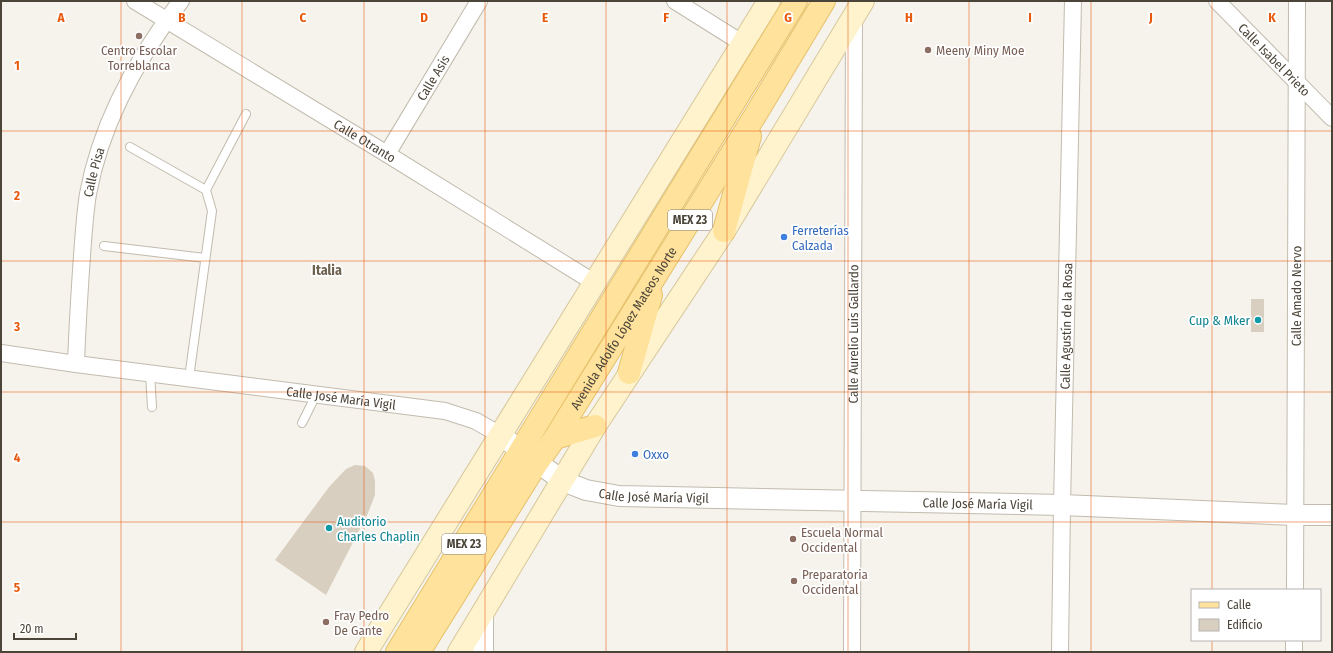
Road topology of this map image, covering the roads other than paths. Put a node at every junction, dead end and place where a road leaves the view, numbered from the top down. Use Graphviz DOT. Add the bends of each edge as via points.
graph roads {
  1 [pos="135,1"];
  2 [pos="182,1"];
  3 [pos="479,1"];
  4 [pos="675,1"];
  5 [pos="769,1"];
  6 [pos="796,1"];
  7 [pos="824,1"];
  8 [pos="1074,1"];
  9 [pos="1217,1"];
  10 [pos="1297,1"];
  11 [pos="858,8"];
  12 [pos="166,21"];
  13 [pos="742,43"];
  14 [pos="1297,82"];
  15 [pos="246,114"];
  16 [pos="756,114"];
  17 [pos="1332,118"];
  18 [pos="130,147"];
  19 [pos="387,154"];
  20 [pos="206,190"];
  21 [pos="724,231"];
  22 [pos="104,246"];
  23 [pos="205,258"];
  24 [pos="657,272"];
  25 [pos="594,283"];
  26 [pos="1,353"];
  27 [pos="76,364"];
  28 [pos="150,373"];
  29 [pos="629,373"];
  30 [pos="189,378"];
  31 [pos="316,395"];
  32 [pos="152,408"];
  33 [pos="302,423"];
  34 [pos="596,426"];
  35 [pos="500,435"];
  36 [pos="555,438"];
  37 [pos="529,457"];
  38 [pos="563,481"];
  39 [pos="852,500"];
  40 [pos="1062,505"];
  41 [pos="1295,515"];
  42 [pos="1332,515"];
  43 [pos="1295,589"];
  44 [pos="483,612"];
  45 [pos="1294,641"];
  46 [pos="366,652"];
  47 [pos="397,652"];
  48 [pos="419,652"];
  49 [pos="459,652"];
  50 [pos="483,652"];
  51 [pos="852,652"];
  52 [pos="1060,652"];
  53 [pos="1294,652"];
  1 -- 12 [label="street, Calle Otranto"];
  2 -- 12 [label="street, Calle Pisa"];
  3 -- 19 [label="street, Calle Asis"];
  4 -- 13 [label="street"];
  5 -- 13 [label="main road"];
  6 -- 37 [label="main road, Avenida Adolfo López Mateos Norte / MEX 23"];
  7 -- 16 [label="main road, Avenida Adolfo López Mateos Norte / MEX 23"];
  8 -- 40 [label="street, Calle Agustín de la Rosa"];
  9 -- 14 [label="street, Calle Isabel Prieto"];
  10 -- 14 [label="street, Calle Amado Nervo"];
  11 -- 21 [label="main road"];
  11 -- 39 [label="street, Calle Aurelio Luis Gallardo"];
  12 -- 19 [label="street, Calle Otranto"];
  12 -- 27 [label="street, Calle Pisa" via="120,98 105,133 88,193 84,221"];
  13 -- 25 [label="main road"];
  14 -- 17 [label="street, Calle Isabel Prieto"];
  14 -- 41 [label="street, Calle Amado Nervo"];
  15 -- 20 [label="lane"];
  16 -- 21 [label="main road"];
  16 -- 24 [label="main road, Avenida Adolfo López Mateos Norte / MEX 23"];
  18 -- 20 [label="lane"];
  19 -- 25 [label="street, Calle Otranto"];
  20 -- 23 [label="lane" via="212,211"];
  21 -- 29 [label="main road"];
  22 -- 23 [label="lane"];
  23 -- 30 [label="lane"];
  24 -- 29 [label="main road"];
  24 -- 36 [label="main road, Avenida Adolfo López Mateos Norte / MEX 23"];
  25 -- 35 [label="main road"];
  26 -- 27 [label="street, Calle José María Vigil"];
  27 -- 28 [label="street, Calle José María Vigil"];
  28 -- 30 [label="street, Calle José María Vigil"];
  28 -- 32 [label="lane"];
  29 -- 34 [label="main road"];
  30 -- 31 [label="street, Calle José María Vigil"];
  31 -- 33 [label="lane"];
  31 -- 35 [label="street, Calle José María Vigil" via="445,411 476,421"];
  34 -- 36 [label="main road"];
  34 -- 38 [label="main road"];
  35 -- 37 [label="street, Calle José María Vigil"];
  35 -- 46 [label="main road"];
  36 -- 37 [label="main road, Avenida Adolfo López Mateos Norte / MEX 23"];
  37 -- 38 [label="street, Calle José María Vigil"];
  37 -- 47 [label="main road, Avenida Adolfo López Mateos Norte / MEX 23"];
  37 -- 48 [label="main road, Avenida Adolfo López Mateos Norte / MEX 23"];
  38 -- 39 [label="street, Calle José María Vigil" via="586,490 619,496"];
  38 -- 44 [label="main road"];
  39 -- 40 [label="street, Calle José María Vigil"];
  39 -- 51 [label="street, Calle Aurelio Luis Gallardo"];
  40 -- 41 [label="street, Calle José María Vigil"];
  40 -- 52 [label="street, Calle Agustín de la Rosa"];
  41 -- 42 [label="street, Calle José María Vigil"];
  41 -- 43 [label="street, Calle Amado Nervo"];
  44 -- 49 [label="main road"];
  44 -- 50 [label="street"];
  45 -- 53 [label="street"];
}
